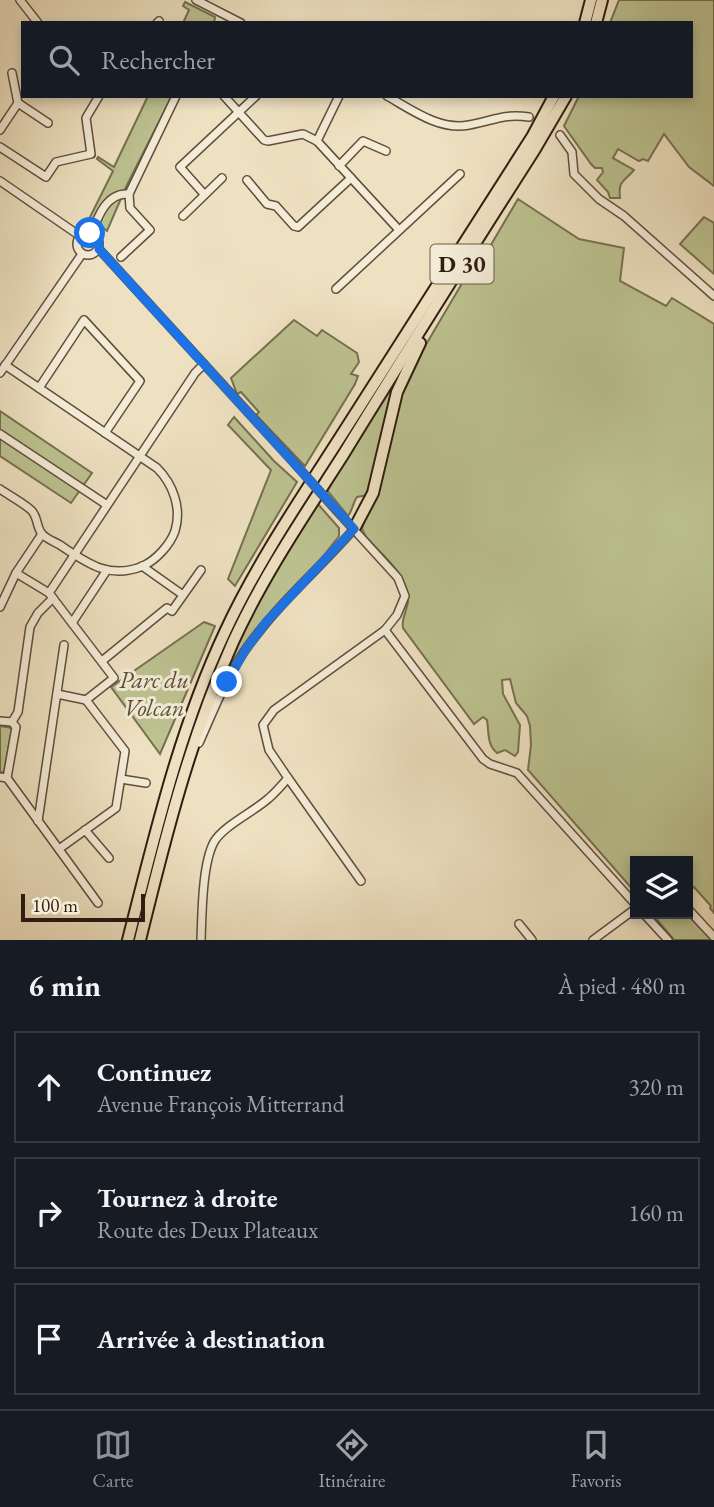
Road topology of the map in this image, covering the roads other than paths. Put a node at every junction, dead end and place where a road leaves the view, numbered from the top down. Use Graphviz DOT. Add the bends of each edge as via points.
graph roads {
  1 [pos="20,0"];
  2 [pos="591,0"];
  3 [pos="602,0"];
  4 [pos="202,1"];
  5 [pos="226,15"];
  6 [pos="36,21"];
  7 [pos="222,21"];
  8 [pos="237,21"];
  9 [pos="585,21"];
  10 [pos="597,21"];
  11 [pos="12,73"];
  12 [pos="98,98"];
  13 [pos="175,98"];
  14 [pos="226,98"];
  15 [pos="254,98"];
  16 [pos="338,98"];
  17 [pos="391,98"];
  18 [pos="553,98"];
  19 [pos="565,98"];
  20 [pos="18,103"];
  21 [pos="239,112"];
  22 [pos="529,117"];
  23 [pos="48,123"];
  24 [pos="0,130"];
  25 [pos="560,135"];
  26 [pos="317,141"];
  27 [pos="0,147"];
  28 [pos="386,152"];
  29 [pos="339,166"];
  30 [pos="460,174"];
  31 [pos="222,178"];
  32 [pos="351,178"];
  33 [pos="247,180"];
  34 [pos="0,181"];
  35 [pos="129,194"];
  36 [pos="204,194"];
  37 [pos="183,216"];
  38 [pos="398,230"];
  39 [pos="92,233"];
  40 [pos="80,236"];
  41 [pos="99,249"];
  42 [pos="82,254"];
  43 [pos="121,257"];
  44 [pos="336,289"];
  45 [pos="714,296"];
  46 [pos="419,333"];
  47 [pos="204,364"];
  48 [pos="5,365"];
  49 [pos="0,373"];
  50 [pos="38,388"];
  51 [pos="105,433"];
  52 [pos="0,434"];
  53 [pos="140,455"];
  54 [pos="0,489"];
  55 [pos="107,505"];
  56 [pos="354,529"];
  57 [pos="42,534"];
  58 [pos="74,555"];
  59 [pos="142,566"];
  60 [pos="107,570"];
  61 [pos="201,570"];
  62 [pos="16,573"];
  63 [pos="183,595"];
  64 [pos="51,596"];
  65 [pos="0,607"];
  66 [pos="72,623"];
  67 [pos="385,630"];
  68 [pos="64,645"];
  69 [pos="102,661"];
  70 [pos="57,694"];
  71 [pos="86,700"];
  72 [pos="0,721"];
  73 [pos="12,722"];
  74 [pos="190,750"];
  75 [pos="3,778"];
  76 [pos="288,778"];
  77 [pos="121,779"];
  78 [pos="146,783"];
  79 [pos="38,821"];
  80 [pos="86,830"];
  81 [pos="59,849"];
  82 [pos="109,859"];
  83 [pos="362,881"];
  84 [pos="630,901"];
  85 [pos="98,903"];
  86 [pos="630,911"];
  87 [pos="693,914"];
  88 [pos="649,919"];
  89 [pos="519,924"];
  90 [pos="714,937"];
  91 [pos="128,940"];
  92 [pos="140,940"];
  93 [pos="201,940"];
  94 [pos="531,940"];
  95 [pos="593,940"];
  96 [pos="668,940"];
  1 -- 6 [label="street"];
  2 -- 9 [label="main road"];
  3 -- 10 [label="main road"];
  4 -- 5 [label="street"];
  5 -- 7 [label="street"];
  5 -- 8 [label="street"];
  11 -- 20 [label="street"];
  12 -- 27 [label="street" via="86,118 91,154 56,162 46,177"];
  13 -- 35 [label="street"];
  14 -- 21 [label="street"];
  15 -- 21 [label="street"];
  16 -- 26 [label="street"];
  17 -- 22 [label="street" via="453,127 504,115"];
  18 -- 91 [label="main road, D 30" via="280,532 234,614 206,675 171,773"];
  19 -- 46 [label="main road, D 30"];
  20 -- 23 [label="street"];
  20 -- 24 [label="street"];
  21 -- 26 [label="street" via="264,140 303,134"];
  21 -- 36 [label="street" via="180,167"];
  25 -- 45 [label="street" via="572,152 574,174"];
  26 -- 29 [label="street"];
  28 -- 29 [label="street" via="363,141"];
  29 -- 32 [label="street"];
  30 -- 38 [label="street"];
  31 -- 36 [label="street"];
  32 -- 33 [label="street" via="298,227 276,206 267,204"];
  32 -- 38 [label="street"];
  34 -- 40 [label="street"];
  35 -- 39 [label="street" via="111,199"];
  35 -- 43 [label="street" via="130,208 150,230"];
  36 -- 37 [label="street"];
  38 -- 44 [label="street"];
  39 -- 40 [label="street"];
  39 -- 41 [label="street" via="99,239"];
  40 -- 42 [label="street" via="77,245"];
  41 -- 42 [label="street"];
  41 -- 47 [label="street"];
  42 -- 48 [label="street"];
  46 -- 56 [label="main road" via="420,345 397,392 373,493"];
  46 -- 74 [label="main road, D 30" via="272,567 230,650"];
  47 -- 53 [label="street"];
  47 -- 56 [label="street, bridge"];
  48 -- 49 [label="street"];
  48 -- 50 [label="street"];
  50 -- 51 [label="street"];
  50 -- 51 [label="street" via="84,320 140,381"];
  51 -- 53 [label="street"];
  52 -- 55 [label="street"];
  53 -- 55 [label="street"];
  53 -- 59 [label="street" via="169,481 177,511 168,544"];
  54 -- 57 [label="street" via="34,511"];
  55 -- 58 [label="street"];
  56 -- 67 [label="street" via="398,578 405,596"];
  56 -- 74 [label="street, D 30" via="246,649 198,744"];
  57 -- 58 [label="street"];
  57 -- 62 [label="street"];
  58 -- 60 [label="street"];
  58 -- 64 [label="street"];
  59 -- 60 [label="street" via="129,572"];
  59 -- 63 [label="street"];
  60 -- 66 [label="street"];
  61 -- 63 [label="street"];
  62 -- 64 [label="street"];
  62 -- 65 [label="street"];
  63 -- 69 [label="street" via="172,611 167,608"];
  64 -- 66 [label="street"];
  64 -- 73 [label="street" via="30,627 18,712"];
  66 -- 69 [label="street"];
  67 -- 76 [label="street" via="274,710 263,726 269,750"];
  67 -- 84 [label="street" via="483,759 517,773"];
  68 -- 70 [label="street"];
  69 -- 71 [label="street" via="114,678"];
  70 -- 71 [label="street"];
  70 -- 79 [label="street"];
  71 -- 77 [label="street" via="125,751"];
  72 -- 73 [label="street"];
  73 -- 75 [label="street" via="16,727"];
  74 -- 92 [label="main road, D 30"];
  75 -- 79 [label="street"];
  76 -- 83 [label="street"];
  76 -- 93 [label="street" via="214,842"];
  77 -- 78 [label="street"];
  77 -- 80 [label="street" via="116,808"];
  79 -- 81 [label="street"];
  80 -- 81 [label="street"];
  80 -- 82 [label="street"];
  81 -- 85 [label="street"];
  86 -- 95 [label="street"];
  87 -- 90 [label="street"];
  88 -- 96 [label="street"];
  89 -- 94 [label="street"];
}
